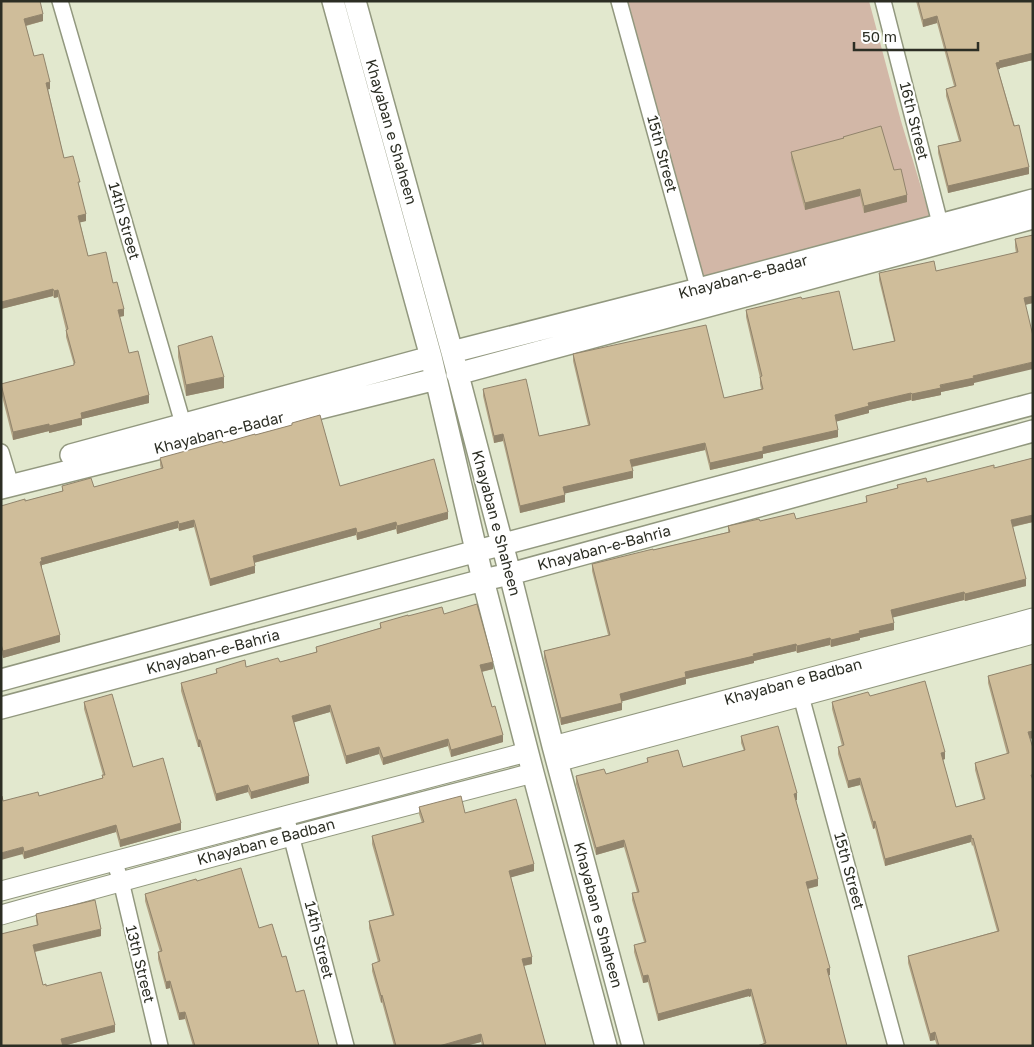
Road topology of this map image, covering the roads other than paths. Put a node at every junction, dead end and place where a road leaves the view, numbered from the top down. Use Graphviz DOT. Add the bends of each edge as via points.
graph roads {
  1 [pos="60,1"];
  2 [pos="333,1"];
  3 [pos="354,1"];
  4 [pos="620,1"];
  5 [pos="883,1"];
  6 [pos="1033,200"];
  7 [pos="414,214"];
  8 [pos="393,218"];
  9 [pos="1033,218"];
  10 [pos="942,233"];
  11 [pos="701,298"];
  12 [pos="452,352"];
  13 [pos="431,358"];
  14 [pos="457,374"];
  15 [pos="436,379"];
  16 [pos="1033,404"];
  17 [pos="1033,431"];
  18 [pos="186,433"];
  19 [pos="1,452"];
  20 [pos="5,480"];
  21 [pos="502,545"];
  22 [pos="477,551"];
  23 [pos="510,574"];
  24 [pos="483,580"];
  25 [pos="1033,618"];
  26 [pos="1033,634"];
  27 [pos="1,680"];
  28 [pos="799,689"];
  29 [pos="1,708"];
  30 [pos="527,752"];
  31 [pos="555,754"];
  32 [pos="532,773"];
  33 [pos="286,816"];
  34 [pos="292,835"];
  35 [pos="114,861"];
  36 [pos="120,881"];
  37 [pos="1,891"];
  38 [pos="1,915"];
  39 [pos="160,1046"];
  40 [pos="346,1046"];
  41 [pos="606,1046"];
  42 [pos="634,1046"];
  43 [pos="896,1046"];
  1 -- 18 [label="street, 14th Street"];
  2 -- 8 [label="main road, Khayaban e Shaheen"];
  3 -- 7 [label="main road, Khayaban e Shaheen"];
  4 -- 11 [label="street, 15th Street"];
  5 -- 10 [label="street, 16th Street"];
  6 -- 10 [label="main road, Khayaban-e-Badar"];
  7 -- 8 [label="main road"];
  7 -- 12 [label="main road, Khayaban e Shaheen"];
  8 -- 13 [label="main road, Khayaban e Shaheen"];
  9 -- 10 [label="main road, Khayaban-e-Badar"];
  10 -- 11 [label="main road, Khayaban-e-Badar"];
  11 -- 12 [label="main road, Khayaban-e-Badar"];
  11 -- 14 [label="main road, Khayaban-e-Badar"];
  12 -- 14 [label="main road, Khayaban e Shaheen"];
  13 -- 15 [label="main road, Khayaban e Shaheen"];
  13 -- 18 [label="main road, Khayaban-e-Badar"];
  14 -- 21 [label="main road, Khayaban e Shaheen"];
  15 -- 18 [label="main road, Khayaban-e-Badar"];
  15 -- 22 [label="main road, Khayaban e Shaheen"];
  16 -- 21 [label="main road, Khayaban-e-Bahria"];
  17 -- 23 [label="main road, Khayaban-e-Bahria"];
  18 -- 20 [label="main road, Khayaban-e-Badar"];
  19 -- 20 [label="street"];
  21 -- 22 [label="main road, Khayaban-e-Bahria"];
  21 -- 23 [label="main road, Khayaban e Shaheen"];
  22 -- 24 [label="main road, Khayaban e Shaheen"];
  22 -- 27 [label="main road, Khayaban-e-Bahria"];
  23 -- 24 [label="main road, Khayaban-e-Bahria"];
  23 -- 31 [label="main road, Khayaban e Shaheen"];
  24 -- 29 [label="main road, Khayaban-e-Bahria"];
  24 -- 30 [label="main road, Khayaban e Shaheen"];
  25 -- 28 [label="street, Khayaban e Badban"];
  26 -- 28 [label="street, Khayaban e Badban"];
  28 -- 31 [label="street, Khayaban e Badban"];
  28 -- 43 [label="street, 15th Street"];
  30 -- 32 [label="main road, Khayaban e Shaheen"];
  30 -- 33 [label="street, Khayaban e Badban"];
  31 -- 42 [label="main road, Khayaban e Shaheen"];
  32 -- 34 [label="street, Khayaban e Badban"];
  32 -- 41 [label="main road, Khayaban e Shaheen"];
  33 -- 34 [label="street, 14th Street"];
  33 -- 35 [label="street, Khayaban e Badban"];
  34 -- 36 [label="street, Khayaban e Badban"];
  34 -- 40 [label="street, 14th Street"];
  35 -- 36 [label="street, 13th Street"];
  35 -- 37 [label="street, Khayaban e Badban"];
  36 -- 38 [label="street, Khayaban e Badban"];
  36 -- 39 [label="street, 13th Street"];
}
